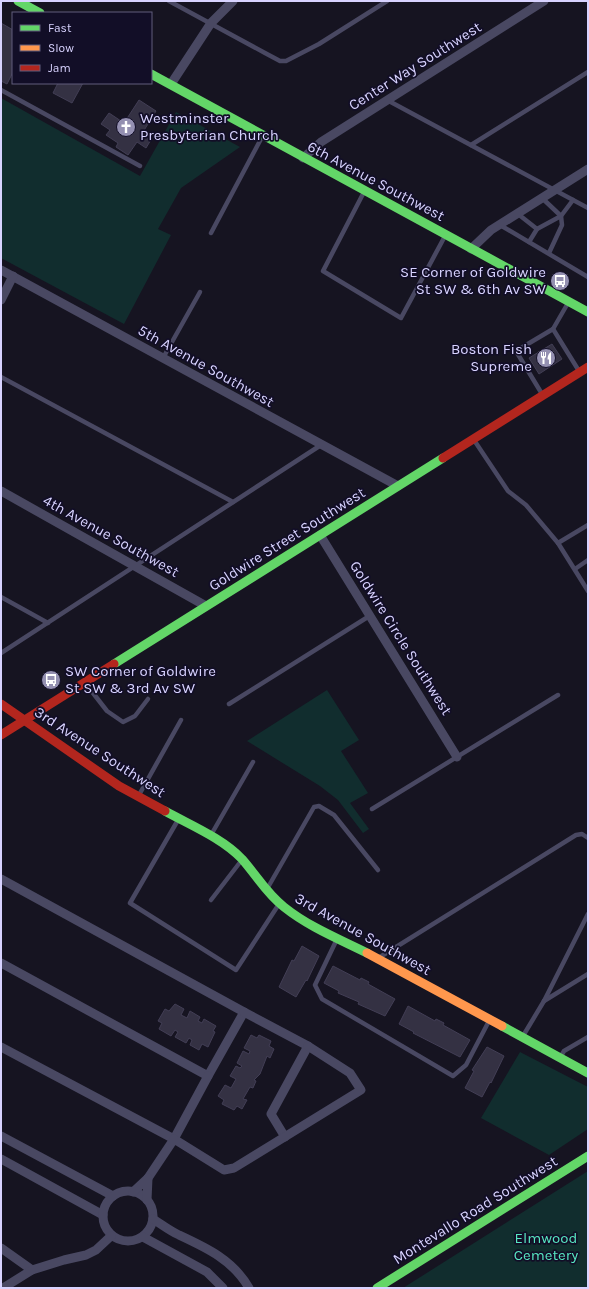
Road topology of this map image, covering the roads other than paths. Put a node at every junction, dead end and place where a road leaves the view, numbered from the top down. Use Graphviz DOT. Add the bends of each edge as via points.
graph roads {
  1 [pos="18,1"];
  2 [pos="169,1"];
  3 [pos="233,1"];
  4 [pos="387,1"];
  5 [pos="544,1"];
  6 [pos="38,12"];
  7 [pos="210,24"];
  8 [pos="588,72"];
  9 [pos="152,74"];
  10 [pos="171,84"];
  11 [pos="1,90"];
  12 [pos="387,100"];
  13 [pos="263,135"];
  14 [pos="471,145"];
  15 [pos="303,158"];
  16 [pos="140,166"];
  17 [pos="588,169"];
  18 [pos="555,190"];
  19 [pos="365,191"];
  20 [pos="542,198"];
  21 [pos="573,200"];
  22 [pos="588,208"];
  23 [pos="518,214"];
  24 [pos="561,216"];
  25 [pos="500,225"];
  26 [pos="537,229"];
  27 [pos="211,233"];
  28 [pos="446,235"];
  29 [pos="529,242"];
  30 [pos="471,248"];
  31 [pos="549,253"];
  32 [pos="1,270"];
  33 [pos="14,276"];
  34 [pos="588,277"];
  35 [pos="200,292"];
  36 [pos="1,300"];
  37 [pos="569,302"];
  38 [pos="588,312"];
  39 [pos="553,329"];
  40 [pos="164,358"];
  41 [pos="584,369"];
  42 [pos="1,378"];
  43 [pos="543,395"];
  44 [pos="473,439"];
  45 [pos="321,445"];
  46 [pos="398,486"];
  47 [pos="1,491"];
  48 [pos="233,502"];
  49 [pos="588,525"];
  50 [pos="320,535"];
  51 [pos="558,543"];
  52 [pos="588,560"];
  53 [pos="136,566"];
  54 [pos="575,569"];
  55 [pos="588,590"];
  56 [pos="1,597"];
  57 [pos="206,606"];
  58 [pos="371,615"];
  59 [pos="48,623"];
  60 [pos="1,653"];
  61 [pos="85,682"];
  62 [pos="558,694"];
  63 [pos="148,700"];
  64 [pos="1,704"];
  65 [pos="229,704"];
  66 [pos="25,720"];
  67 [pos="180,720"];
  68 [pos="1,735"];
  69 [pos="457,757"];
  70 [pos="253,762"];
  71 [pos="138,796"];
  72 [pos="372,809"];
  73 [pos="179,819"];
  74 [pos="210,837"];
  75 [pos="588,838"];
  76 [pos="242,859"];
  77 [pos="378,870"];
  78 [pos="1,879"];
  79 [pos="266,891"];
  80 [pos="211,900"];
  81 [pos="280,903"];
  82 [pos="588,914"];
  83 [pos="338,939"];
  84 [pos="378,958"];
  85 [pos="1,963"];
  86 [pos="588,974"];
  87 [pos="544,1001"];
  88 [pos="244,1012"];
  89 [pos="490,1020"];
  90 [pos="523,1037"];
  91 [pos="588,1037"];
  92 [pos="308,1046"];
  93 [pos="1,1047"];
  94 [pos="560,1058"];
  95 [pos="588,1073"];
  96 [pos="208,1076"];
  97 [pos="1,1136"];
  98 [pos="286,1137"];
  99 [pos="174,1139"];
  100 [pos="588,1156"];
  101 [pos="1,1159"];
  102 [pos="148,1178"];
  103 [pos="133,1192"];
  104 [pos="112,1196"];
  105 [pos="147,1200"];
  106 [pos="103,1215"];
  107 [pos="153,1219"];
  108 [pos="111,1236"];
  109 [pos="143,1237"];
  110 [pos="1,1248"];
  111 [pos="32,1270"];
  112 [pos="3,1288"];
  113 [pos="223,1288"];
  114 [pos="249,1288"];
  115 [pos="377,1288"];
  1 -- 6 [label="street"];
  2 -- 7 [label="lane"];
  3 -- 7 [label="street"];
  4 -- 7 [label="lane" via="319,44 286,61 280,61"];
  5 -- 12 [label="street, Center Way Southwest"];
  7 -- 10 [label="street"];
  8 -- 14 [label="lane"];
  9 -- 10 [label="street, 6th Avenue Southwest"];
  10 -- 13 [label="street, 6th Avenue Southwest"];
  11 -- 16 [label="lane"];
  12 -- 14 [label="lane"];
  12 -- 15 [label="street, Center Way Southwest" via="321,142"];
  13 -- 15 [label="street, 6th Avenue Southwest"];
  13 -- 27 [label="lane"];
  14 -- 18 [label="lane"];
  15 -- 19 [label="street, 6th Avenue Southwest"];
  17 -- 18 [label="street"];
  18 -- 20 [label="street"];
  18 -- 21 [label="lane"];
  19 -- 28 [label="street, 6th Avenue Southwest"];
  19 -- 28 [label="lane" via="323,271 401,318"];
  20 -- 23 [label="street"];
  20 -- 24 [label="lane"];
  21 -- 22 [label="lane"];
  21 -- 24 [label="lane"];
  23 -- 25 [label="street"];
  23 -- 26 [label="lane"];
  24 -- 26 [label="lane"];
  24 -- 31 [label="lane" via="562,225"];
  25 -- 29 [label="lane"];
  25 -- 30 [label="street"];
  26 -- 29 [label="lane"];
  28 -- 30 [label="street, 6th Avenue Southwest"];
  29 -- 31 [label="lane"];
  30 -- 37 [label="street, 6th Avenue Southwest"];
  31 -- 34 [label="lane"];
  32 -- 33 [label="street, 5th Avenue Southwest"];
  33 -- 36 [label="street"];
  33 -- 40 [label="street, 5th Avenue Southwest"];
  35 -- 40 [label="lane"];
  37 -- 38 [label="street, 6th Avenue Southwest"];
  37 -- 39 [label="lane"];
  39 -- 41 [label="lane"];
  39 -- 43 [label="lane" via="516,351"];
  40 -- 45 [label="street, 5th Avenue Southwest"];
  41 -- 43 [label="street, Goldwire Street Southwest"];
  42 -- 48 [label="lane"];
  43 -- 44 [label="street, Goldwire Street Southwest"];
  44 -- 46 [label="street, Goldwire Street Southwest"];
  44 -- 51 [label="lane" via="508,490 526,505"];
  45 -- 46 [label="street, 5th Avenue Southwest"];
  45 -- 48 [label="lane"];
  46 -- 50 [label="street, Goldwire Street Southwest"];
  47 -- 53 [label="street, 4th Avenue Southwest"];
  48 -- 53 [label="lane"];
  49 -- 51 [label="lane"];
  50 -- 57 [label="street, Goldwire Street Southwest"];
  50 -- 58 [label="street, Goldwire Circle Southwest"];
  51 -- 54 [label="lane"];
  52 -- 54 [label="lane"];
  53 -- 57 [label="street, 4th Avenue Southwest"];
  53 -- 59 [label="lane"];
  54 -- 55 [label="lane"];
  56 -- 59 [label="lane"];
  57 -- 61 [label="street, Goldwire Street Southwest"];
  58 -- 65 [label="lane"];
  58 -- 69 [label="street, Goldwire Circle Southwest"];
  59 -- 60 [label="lane"];
  61 -- 63 [label="lane" via="107,711 123,722 135,716"];
  61 -- 66 [label="street, Goldwire Street Southwest"];
  62 -- 69 [label="lane"];
  64 -- 66 [label="street, 3rd Avenue Southwest"];
  66 -- 68 [label="street, Goldwire Street Southwest"];
  66 -- 71 [label="street, 3rd Avenue Southwest" via="45,736"];
  67 -- 71 [label="lane"];
  69 -- 72 [label="lane"];
  70 -- 74 [label="lane"];
  71 -- 73 [label="street, 3rd Avenue Southwest"];
  73 -- 74 [label="street, 3rd Avenue Southwest"];
  73 -- 81 [label="lane" via="130,903 236,970"];
  74 -- 76 [label="street, 3rd Avenue Southwest"];
  75 -- 84 [label="lane" via="582,834 576,835"];
  76 -- 79 [label="street, 3rd Avenue Southwest"];
  76 -- 80 [label="lane"];
  77 -- 79 [label="lane" via="334,815 319,806 314,807"];
  78 -- 88 [label="street"];
  79 -- 81 [label="street, 3rd Avenue Southwest"];
  81 -- 83 [label="street, 3rd Avenue Southwest"];
  82 -- 87 [label="lane"];
  83 -- 84 [label="street, 3rd Avenue Southwest"];
  83 -- 89 [label="lane" via="315,985 322,999 453,1076 466,1065"];
  84 -- 89 [label="street, 3rd Avenue Southwest"];
  85 -- 96 [label="street"];
  86 -- 87 [label="lane"];
  87 -- 90 [label="lane"];
  88 -- 92 [label="street"];
  88 -- 96 [label="street"];
  89 -- 90 [label="street, 3rd Avenue Southwest"];
  90 -- 94 [label="street, 3rd Avenue Southwest"];
  91 -- 94 [label="lane" via="564,1051"];
  92 -- 98 [label="street" via="271,1114"];
  92 -- 98 [label="street" via="350,1073 361,1090"];
  93 -- 99 [label="street"];
  94 -- 95 [label="street, 3rd Avenue Southwest"];
  96 -- 99 [label="street"];
  97 -- 104 [label="street"];
  98 -- 99 [label="street" via="234,1168 224,1170"];
  99 -- 102 [label="street"];
  100 -- 115 [label="street, Montevallo Road Southwest"];
  101 -- 106 [label="street"];
  102 -- 103 [label="street"];
  102 -- 105 [label="street"];
  103 -- 104 [label="street" via="125,1191"];
  103 -- 105 [label="street"];
  104 -- 106 [label="street" via="105,1205"];
  105 -- 107 [label="street"];
  106 -- 108 [label="street" via="106,1229"];
  107 -- 109 [label="street"];
  107 -- 114 [label="street" via="178,1235 218,1254 232,1265"];
  108 -- 109 [label="street" via="127,1242"];
  108 -- 111 [label="street" via="96,1250 86,1255"];
  109 -- 113 [label="street" via="207,1272"];
  110 -- 111 [label="street"];
  111 -- 112 [label="street"];
}
